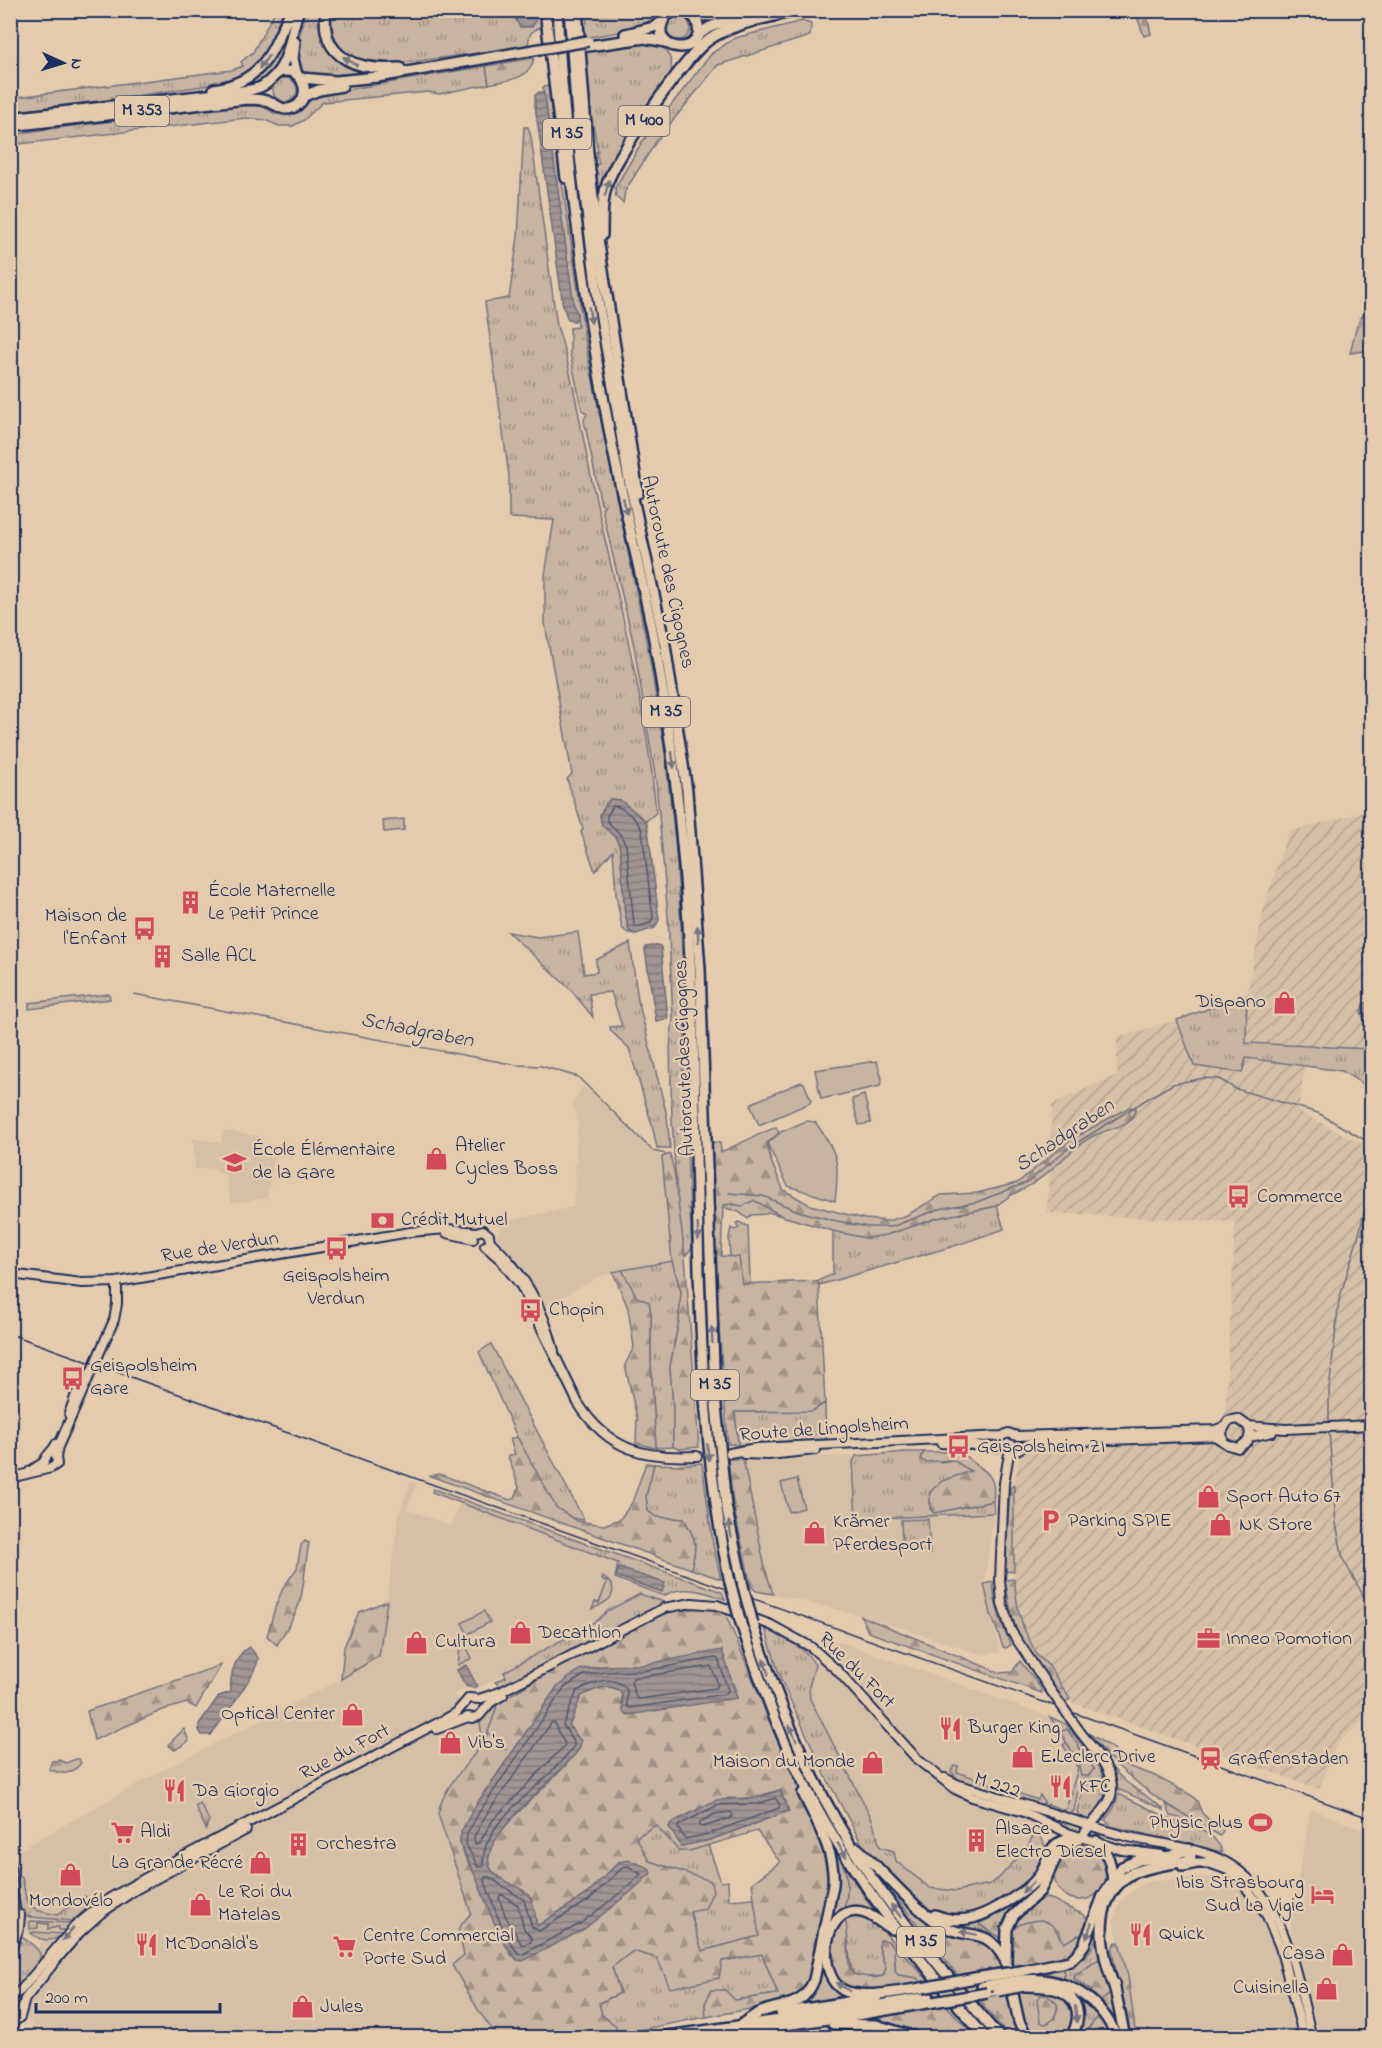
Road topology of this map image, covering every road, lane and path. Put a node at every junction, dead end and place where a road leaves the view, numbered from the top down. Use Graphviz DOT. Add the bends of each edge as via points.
graph roads {
  1 [pos="291,10"];
  2 [pos="299,10"];
  3 [pos="305,10"];
  4 [pos="326,10"];
  5 [pos="544,10"];
  6 [pos="557,10"];
  7 [pos="569,10"];
  8 [pos="577,10"];
  9 [pos="740,10"];
  10 [pos="780,10"];
  11 [pos="798,10"];
  12 [pos="671,11"];
  13 [pos="687,11"];
  14 [pos="662,22"];
  15 [pos="697,37"];
  16 [pos="666,42"];
  17 [pos="588,43"];
  18 [pos="529,54"];
  19 [pos="466,62"];
  20 [pos="273,77"];
  21 [pos="299,77"];
  22 [pos="304,96"];
  23 [pos="135,104"];
  24 [pos="273,104"];
  25 [pos="10,118"];
  26 [pos="10,126"];
  27 [pos="581,257"];
  28 [pos="608,309"];
  29 [pos="649,566"];
  30 [pos="475,1236"];
  31 [pos="487,1243"];
  32 [pos="10,1275"];
  33 [pos="117,1282"];
  34 [pos="1371,1425"];
  35 [pos="1248,1426"];
  36 [pos="1223,1427"];
  37 [pos="1286,1429"];
  38 [pos="1002,1436"];
  39 [pos="1017,1436"];
  40 [pos="1250,1437"];
  41 [pos="1223,1440"];
  42 [pos="1000,1447"];
  43 [pos="1019,1448"];
  44 [pos="1009,1454"];
  45 [pos="53,1456"];
  46 [pos="697,1456"];
  47 [pos="46,1465"];
  48 [pos="10,1478"];
  49 [pos="535,1675"];
  50 [pos="761,1685"];
  51 [pos="479,1699"];
  52 [pos="463,1706"];
  53 [pos="483,1711"];
  54 [pos="468,1717"];
  55 [pos="940,1778"];
  56 [pos="1090,1826"];
  57 [pos="1082,1837"];
  58 [pos="849,1841"];
  59 [pos="1096,1841"];
  60 [pos="1189,1849"];
  61 [pos="1172,1856"];
  62 [pos="1188,1859"];
  63 [pos="10,1862"];
  64 [pos="1212,1863"];
  65 [pos="13,1879"];
  66 [pos="1113,1881"];
  67 [pos="924,1911"];
  68 [pos="897,1930"];
  69 [pos="10,1939"];
  70 [pos="10,1953"];
  71 [pos="1006,1962"];
  72 [pos="1022,1979"];
  73 [pos="996,1983"];
  74 [pos="1115,1989"];
  75 [pos="900,1992"];
  76 [pos="12,1996"];
  77 [pos="931,2000"];
  78 [pos="22,2005"];
  79 [pos="751,2017"];
  80 [pos="11,2023"];
  81 [pos="742,2024"];
  82 [pos="753,2032"];
  83 [pos="654,2037"];
  84 [pos="721,2037"];
  85 [pos="918,2037"];
  86 [pos="986,2037"];
  87 [pos="1000,2037"];
  88 [pos="1028,2037"];
  89 [pos="1070,2037"];
  90 [pos="1117,2037"];
  91 [pos="1125,2037"];
  92 [pos="1304,2037"];
  93 [pos="1312,2037"];
  1 -- 23 [label="highway, one-way" via="269,55 249,78 225,87"];
  2 -- 20 [label="highway" via="284,63"];
  3 -- 21 [label="highway" via="298,25 293,59"];
  19 -- 4 [label="highway, one-way" via="390,69 359,66 334,48 327,30"];
  5 -- 27 [label="highway" via="572,221"];
  6 -- 27 [label="highway, Autoroute des Cigognes / M 35"];
  7 -- 29 [label="highway, Autoroute des Cigognes / M 35" via="582,174 598,300 628,475"];
  8 -- 28 [label="highway" via="589,165"];
  9 -- 13 [label="highway" via="713,16"];
  10 -- 15 [label="highway" via="716,24"];
  28 -- 11 [label="highway, M 400, one-way" via="603,207 607,183 625,150 683,66 708,40 743,24"];
  12 -- 14 [label="highway"];
  13 -- 15 [label="highway" via="698,25"];
  14 -- 16 [label="highway"];
  14 -- 17 [label="highway"];
  15 -- 16 [label="highway" via="682,48"];
  16 -- 17 [label="highway" via="639,38"];
  17 -- 18 [label="highway, bridge"];
  18 -- 19 [label="highway"];
  18 -- 22 [label="highway" via="327,88"];
  19 -- 21 [label="highway" via="336,81"];
  20 -- 21 [label="highway" via="287,71"];
  20 -- 23 [label="highway, M 353" via="262,87 250,90"];
  20 -- 24 [label="highway" via="267,95"];
  21 -- 22 [label="highway"];
  22 -- 24 [label="highway" via="292,108 280,109"];
  23 -- 25 [label="highway, M 353"];
  24 -- 26 [label="highway, M 353" via="265,100 236,100"];
  27 -- 50 [label="highway, Autoroute des Cigognes / M 35, one-way, bridge" via="609,429 660,674 677,798 688,934 708,1450 730,1582"];
  28 -- 29 [label="highway, M 400"];
  58 -- 29 [label="highway, Autoroute des Cigognes / M 35, one-way, bridge" via="782,1710 742,1586 726,1506 715,1396 700,969 690,826 675,707"];
  30 -- 31 [label="main road" via="476,1245"];
  30 -- 31 [label="main road" via="486,1231"];
  30 -- 33 [label="main road, Rue de Verdun" via="448,1229 410,1232"];
  31 -- 46 [label="main road" via="510,1261 529,1287 561,1367 588,1419 614,1441 634,1451 659,1456"];
  32 -- 33 [label="main road, Rue de Verdun" via="82,1283"];
  33 -- 45 [label="main road" via="116,1315"];
  34 -- 37 [label="main road"];
  35 -- 36 [label="main road" via="1235,1419"];
  35 -- 37 [label="main road"];
  35 -- 40 [label="main road"];
  36 -- 39 [label="main road"];
  36 -- 41 [label="main road"];
  37 -- 40 [label="main road"];
  38 -- 39 [label="main road"];
  38 -- 42 [label="main road"];
  38 -- 42 [label="main road, Route de Lingolsheim" via="756,1448 730,1453 768,1455 935,1442"];
  39 -- 43 [label="main road"];
  40 -- 41 [label="main road" via="1238,1448"];
  41 -- 43 [label="main road" via="1194,1436 1031,1443"];
  42 -- 44 [label="main road"];
  43 -- 44 [label="main road"];
  44 -- 56 [label="main road, bridge" via="1004,1483 1002,1603 1011,1631 1107,1770 1112,1790 1108,1803"];
  45 -- 47 [label="main road" via="46,1456"];
  45 -- 47 [label="main road" via="56,1466"];
  47 -- 48 [label="main road"];
  49 -- 51 [label="main road, Rue du Fort / M 222"];
  49 -- 53 [label="main road, Rue du Fort / M 222"];
  49 -- 55 [label="main road, Rue du Fort / M 222" via="664,1608 692,1603 717,1605 771,1624 811,1647 838,1671 907,1749"];
  50 -- 68 [label="highway, Autoroute des Cigognes / M 35, one-way" via="816,1804 861,1881"];
  50 -- 79 [label="highway" via="764,1702 829,1851 833,1879 811,1987 794,2004"];
  51 -- 52 [label="main road, Rue du Fort" via="469,1698"];
  51 -- 53 [label="main road"];
  52 -- 54 [label="main road"];
  52 -- 76 [label="main road, Rue du Fort, one-way" via="103,1903 75,1926"];
  53 -- 54 [label="main road, Rue du Fort" via="476,1718"];
  54 -- 78 [label="main road, Rue du Fort" via="447,1724 135,1890 80,1932"];
  55 -- 56 [label="main road, M 222"];
  55 -- 57 [label="main road, M 222" via="960,1792 1024,1812"];
  56 -- 57 [label="main road"];
  56 -- 60 [label="main road"];
  57 -- 59 [label="main road, M 222"];
  57 -- 67 [label="highway, one-way" via="1060,1841 1026,1890 988,1914 955,1921"];
  57 -- 71 [label="highway" via="1060,1849 1040,1891 1013,1916 1007,1929"];
  58 -- 67 [label="highway"];
  87 -- 58 [label="highway, Autoroute des Cigognes / M 35, one-way" via="891,1905"];
  59 -- 61 [label="main road, M 222" via="1122,1850"];
  59 -- 66 [label="highway" via="1107,1854"];
  60 -- 61 [label="highway"];
  60 -- 62 [label="highway"];
  60 -- 93 [label="main road" via="1239,1870 1266,1899 1290,1951"];
  61 -- 62 [label="main road, M 222"];
  61 -- 66 [label="highway" via="1122,1867"];
  62 -- 64 [label="main road, M 222"];
  62 -- 74 [label="highway" via="1133,1873 1105,1903 1101,1928"];
  63 -- 65 [label="main road"];
  64 -- 74 [label="highway" via="1137,1877 1121,1890 1110,1905 1106,1928"];
  64 -- 92 [label="main road" via="1242,1882 1267,1916 1280,1947"];
  65 -- 69 [label="main road" via="15,1918"];
  65 -- 70 [label="main road" via="20,1914"];
  66 -- 72 [label="highway, one-way" via="1079,1952 1070,1961"];
  71 -- 67 [label="highway, one-way" via="989,1940 947,1928"];
  75 -- 68 [label="highway, one-way" via="867,1994 844,1990 829,1976 826,1960 832,1928 836,1920 849,1912 874,1917"];
  68 -- 86 [label="highway, Autoroute des Cigognes / M 35"];
  71 -- 88 [label="highway" via="1019,2022"];
  72 -- 73 [label="highway, bridge"];
  72 -- 89 [label="highway, one-way" via="1056,1989 1072,1999 1078,2020"];
  72 -- 90 [label="highway" via="1050,1980 1081,1993 1102,2011"];
  73 -- 75 [label="highway, bridge" via="975,1978"];
  73 -- 77 [label="highway, bridge" via="984,1990"];
  74 -- 91 [label="highway"];
  75 -- 79 [label="highway"];
  76 -- 78 [label="main road, Rue du Fort"];
  77 -- 81 [label="highway"];
  77 -- 82 [label="highway"];
  78 -- 80 [label="main road, Rue du Fort" via="20,2017"];
  79 -- 81 [label="highway"];
  81 -- 83 [label="highway"];
  82 -- 84 [label="highway"];
  82 -- 85 [label="highway" via="859,2023 890,2027"];
}
